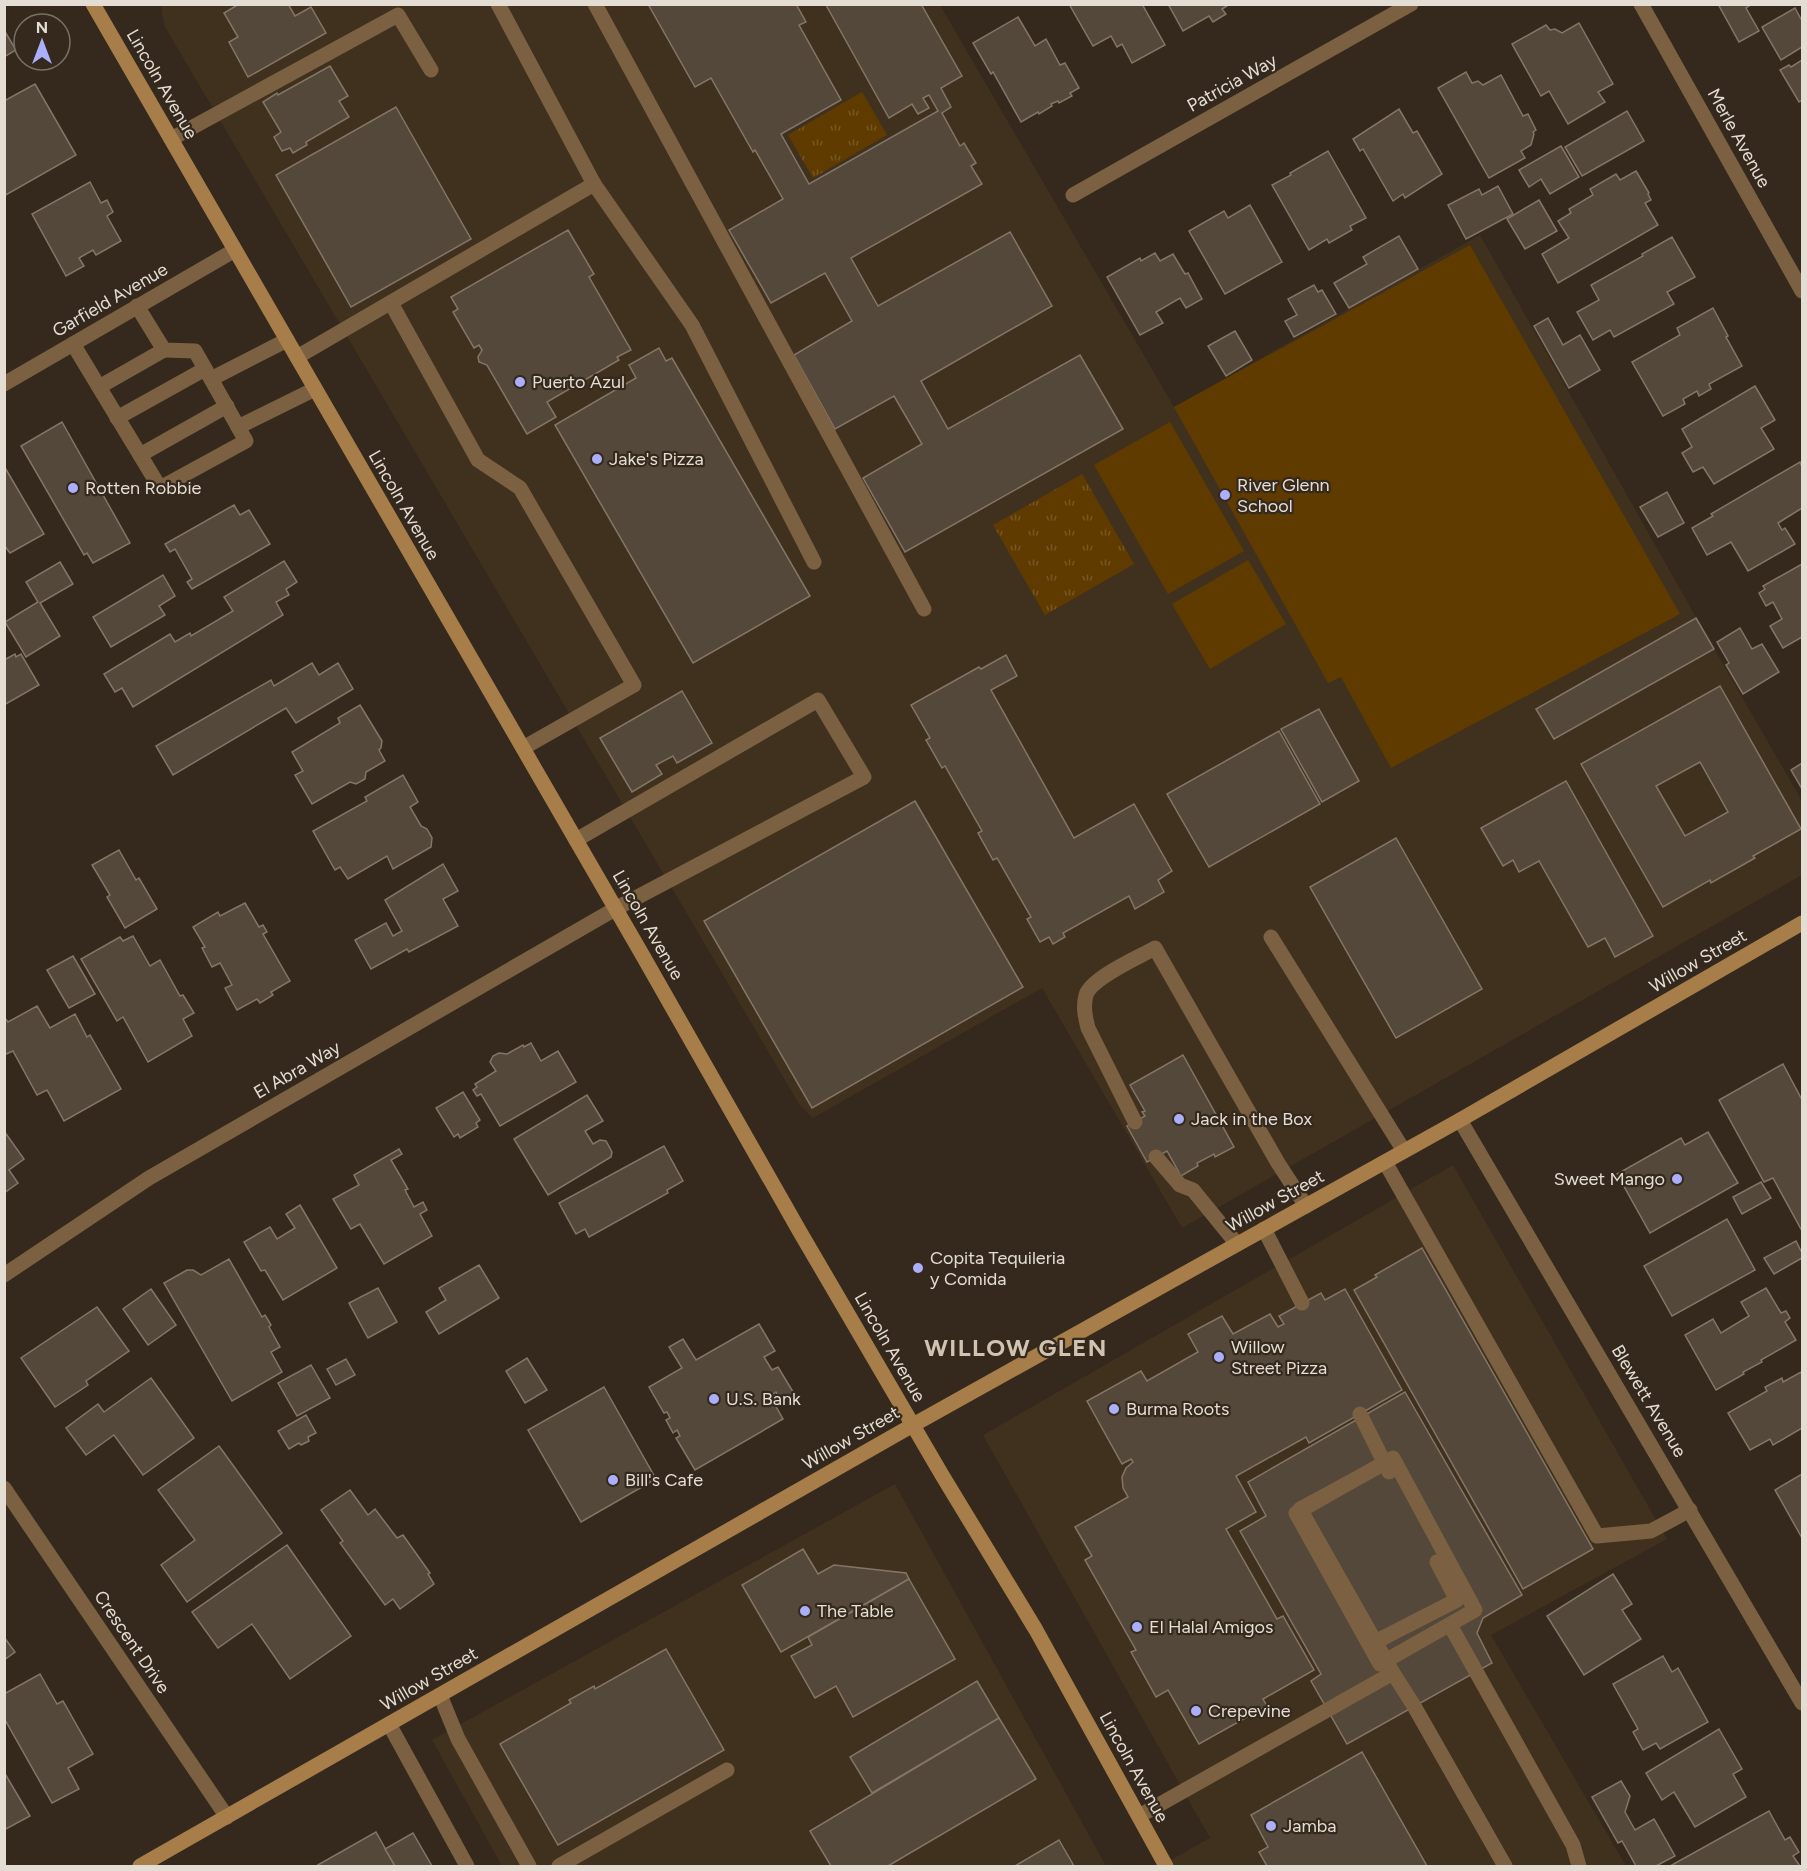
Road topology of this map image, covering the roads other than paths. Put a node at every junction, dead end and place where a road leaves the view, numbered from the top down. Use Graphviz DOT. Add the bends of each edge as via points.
graph roads {
  1 [pos="93,4"];
  2 [pos="498,4"];
  3 [pos="595,4"];
  4 [pos="1411,4"];
  5 [pos="1641,4"];
  6 [pos="431,70"];
  7 [pos="171,139"];
  8 [pos="594,184"];
  9 [pos="1073,195"];
  10 [pos="235,250"];
  11 [pos="1803,291"];
  12 [pos="391,303"];
  13 [pos="137,306"];
  14 [pos="287,340"];
  15 [pos="73,344"];
  16 [pos="164,350"];
  17 [pos="297,357"];
  18 [pos="208,374"];
  19 [pos="4,384"];
  20 [pos="99,387"];
  21 [pos="315,389"];
  22 [pos="227,406"];
  23 [pos="117,418"];
  24 [pos="238,427"];
  25 [pos="140,455"];
  26 [pos="814,562"];
  27 [pos="924,609"];
  28 [pos="523,748"];
  29 [pos="576,840"];
  30 [pos="615,909"];
  31 [pos="1803,923"];
  32 [pos="1271,937"];
  33 [pos="1460,1120"];
  34 [pos="1135,1122"];
  35 [pos="1404,1151"];
  36 [pos="1156,1157"];
  37 [pos="1385,1162"];
  38 [pos="1306,1206"];
  39 [pos="1264,1229"];
  40 [pos="1237,1244"];
  41 [pos="4,1275"];
  42 [pos="1302,1303"];
  43 [pos="1360,1414"];
  44 [pos="913,1425"];
  45 [pos="1385,1463"];
  46 [pos="4,1488"];
  47 [pos="1690,1510"];
  48 [pos="1450,1625"];
  49 [pos="1375,1642"];
  50 [pos="1393,1673"];
  51 [pos="440,1695"];
  52 [pos="1803,1703"];
  53 [pos="389,1724"];
  54 [pos="727,1770"];
  55 [pos="1138,1816"];
  56 [pos="227,1817"];
  57 [pos="161,1861"];
  58 [pos="140,1866"];
  59 [pos="467,1866"];
  60 [pos="529,1866"];
  61 [pos="560,1866"];
  62 [pos="1166,1866"];
  63 [pos="1505,1866"];
  64 [pos="1580,1866"];
  1 -- 7 [label="main road, Lincoln Avenue"];
  2 -- 8 [label="street"];
  3 -- 27 [label="street"];
  4 -- 9 [label="street, Patricia Way"];
  5 -- 11 [label="street, Merle Avenue"];
  6 -- 7 [label="street" via="398,15"];
  7 -- 10 [label="main road, Lincoln Avenue"];
  8 -- 12 [label="street"];
  8 -- 26 [label="street" via="692,325"];
  10 -- 13 [label="street, Garfield Avenue"];
  10 -- 14 [label="main road, Lincoln Avenue"];
  12 -- 17 [label="street"];
  12 -- 28 [label="street" via="478,460 520,489 634,685"];
  13 -- 15 [label="street, Garfield Avenue"];
  13 -- 16 [label="street"];
  14 -- 17 [label="main road, Lincoln Avenue"];
  14 -- 18 [label="street"];
  15 -- 19 [label="street, Garfield Avenue"];
  15 -- 20 [label="street"];
  16 -- 18 [label="street" via="195,351"];
  16 -- 20 [label="street"];
  17 -- 21 [label="main road, Lincoln Avenue"];
  18 -- 22 [label="street"];
  18 -- 23 [label="street"];
  20 -- 23 [label="street"];
  21 -- 24 [label="street"];
  21 -- 28 [label="main road, Lincoln Avenue"];
  22 -- 24 [label="street"];
  22 -- 25 [label="street"];
  23 -- 25 [label="street"];
  24 -- 25 [label="street" via="246,441 160,489"];
  28 -- 29 [label="main road, Lincoln Avenue"];
  29 -- 30 [label="main road, Lincoln Avenue"];
  29 -- 30 [label="street, El Abra Way" via="818,700 864,777"];
  30 -- 41 [label="street, El Abra Way" via="149,1178"];
  30 -- 44 [label="main road, Lincoln Avenue"];
  31 -- 33 [label="main road, Willow Street"];
  32 -- 35 [label="street"];
  33 -- 35 [label="main road, Willow Street"];
  33 -- 47 [label="street, Blewett Avenue"];
  34 -- 38 [label="street" via="1083,1011 1087,993 1102,977 1155,948"];
  35 -- 37 [label="main road, Willow Street"];
  36 -- 40 [label="street" via="1180,1185 1194,1190"];
  37 -- 38 [label="main road, Willow Street"];
  37 -- 47 [label="street" via="1597,1536 1651,1531"];
  38 -- 39 [label="main road, Willow Street"];
  39 -- 40 [label="main road, Willow Street"];
  39 -- 42 [label="street"];
  40 -- 44 [label="main road, Willow Street"];
  43 -- 45 [label="street"];
  44 -- 51 [label="main road, Willow Street"];
  44 -- 55 [label="main road, Lincoln Avenue" via="1036,1630"];
  45 -- 49 [label="street" via="1457,1600"];
  45 -- 49 [label="street" via="1300,1509"];
  46 -- 56 [label="street, Crescent Drive"];
  47 -- 52 [label="street, Blewett Avenue"];
  48 -- 48 [label="street" via="1475,1611 1393,1458 1296,1513 1380,1664"];
  48 -- 64 [label="street" via="1573,1845"];
  49 -- 50 [label="street"];
  50 -- 55 [label="street"];
  50 -- 63 [label="street"];
  51 -- 53 [label="main road, Willow Street"];
  51 -- 60 [label="street" via="458,1739"];
  53 -- 56 [label="main road, Willow Street"];
  53 -- 59 [label="street"];
  54 -- 61 [label="street"];
  55 -- 62 [label="main road, Lincoln Avenue"];
  56 -- 57 [label="main road, Willow Street"];
  57 -- 58 [label="main road, Willow Street"];
}
